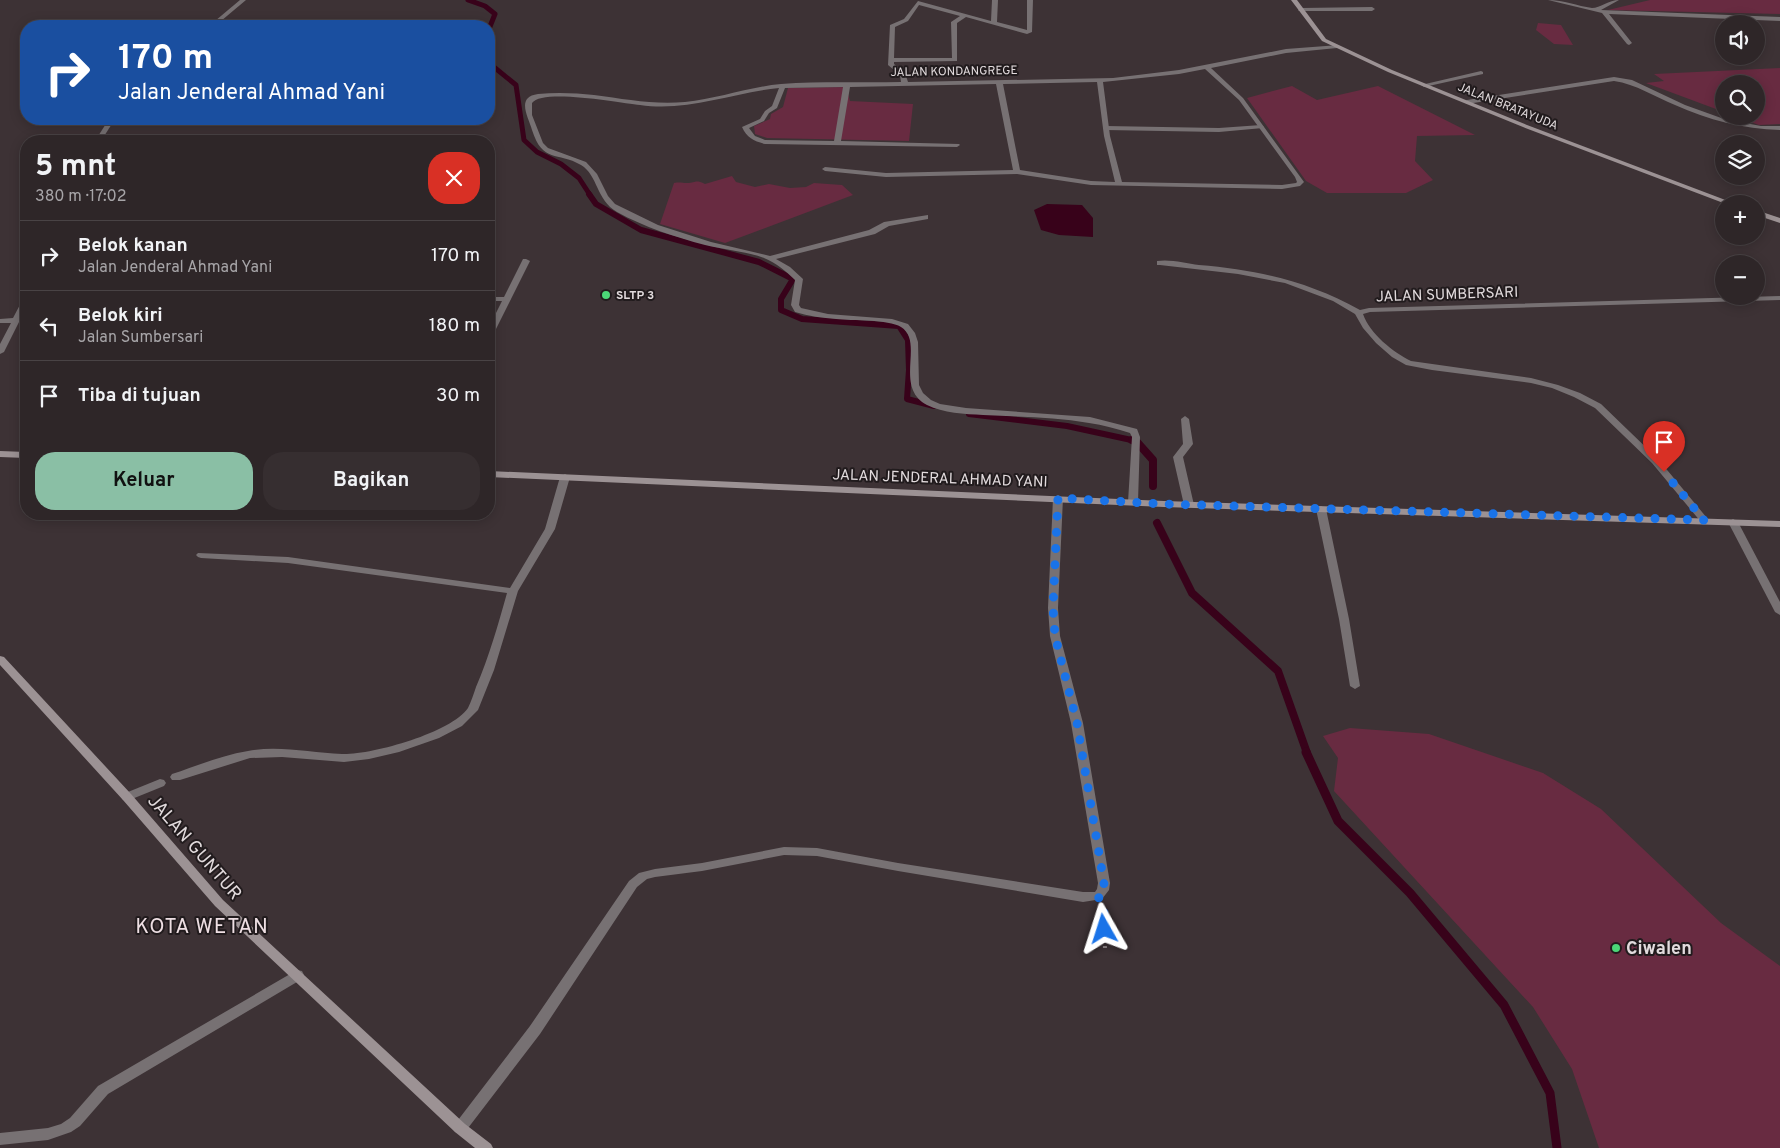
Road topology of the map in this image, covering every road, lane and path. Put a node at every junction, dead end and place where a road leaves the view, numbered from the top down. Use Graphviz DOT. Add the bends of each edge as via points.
graph roads {
  1 [pos="243,0"];
  2 [pos="995,0"];
  3 [pos="1030,0"];
  4 [pos="1294,0"];
  5 [pos="1551,0"];
  6 [pos="1616,0"];
  7 [pos="1372,9"];
  8 [pos="1300,10"];
  9 [pos="1595,10"];
  10 [pos="1604,12"];
  11 [pos="963,17"];
  12 [pos="1780,19"];
  13 [pos="219,20"];
  14 [pos="994,24"];
  15 [pos="1628,43"];
  16 [pos="1337,46"];
  17 [pos="890,60"];
  18 [pos="1206,66"];
  19 [pos="1481,73"];
  20 [pos="999,81"];
  21 [pos="1100,81"];
  22 [pos="847,84"];
  23 [pos="905,84"];
  24 [pos="1424,85"];
  25 [pos="783,86"];
  26 [pos="1467,102"];
  27 [pos="1261,127"];
  28 [pos="1106,128"];
  29 [pos="1780,128"];
  30 [pos="837,143"];
  31 [pos="957,145"];
  32 [pos="825,169"];
  33 [pos="1017,172"];
  34 [pos="1119,184"];
  35 [pos="1715,197"];
  36 [pos="1765,215"];
  37 [pos="925,217"];
  38 [pos="1780,221"];
  39 [pos="770,258"];
  40 [pos="526,261"];
  41 [pos="1160,263"];
  42 [pos="1780,298"];
  43 [pos="495,299"];
  44 [pos="507,299"];
  45 [pos="20,312"];
  46 [pos="1359,313"];
  47 [pos="16,320"];
  48 [pos="0,321"];
  49 [pos="495,323"];
  50 [pos="0,352"];
  51 [pos="1185,419"];
  52 [pos="0,454"];
  53 [pos="20,455"];
  54 [pos="495,474"];
  55 [pos="565,477"];
  56 [pos="1058,498"];
  57 [pos="1135,503"];
  58 [pos="1188,505"];
  59 [pos="1321,509"];
  60 [pos="1704,520"];
  61 [pos="1733,522"];
  62 [pos="1780,524"];
  63 [pos="201,555"];
  64 [pos="513,591"];
  65 [pos="1780,612"];
  66 [pos="0,659"];
  67 [pos="1355,686"];
  68 [pos="176,777"];
  69 [pos="160,784"];
  70 [pos="127,797"];
  71 [pos="1098,896"];
  72 [pos="1105,949"];
  73 [pos="297,976"];
  74 [pos="460,1128"];
  75 [pos="0,1139"];
  76 [pos="486,1148"];
  1 -- 13 [label="street"];
  2 -- 14 [label="street"];
  3 -- 14 [label="street" via="1030,31"];
  4 -- 8 [label="street, JALAN BRATAYUDA"];
  5 -- 9 [label="street"];
  6 -- 9 [label="street"];
  7 -- 8 [label="street"];
  8 -- 16 [label="street, JALAN BRATAYUDA" via="1324,40"];
  9 -- 10 [label="street"];
  10 -- 12 [label="street"];
  10 -- 15 [label="street"];
  11 -- 14 [label="street"];
  11 -- 17 [label="street" via="954,22 955,60"];
  11 -- 17 [label="street" via="918,3 906,20 892,26"];
  16 -- 18 [label="street, JALAN KONDANGREGE" via="1286,51"];
  16 -- 24 [label="street, JALAN BRATAYUDA"];
  17 -- 23 [label="street" via="894,68 903,74"];
  18 -- 21 [label="street, JALAN KONDANGREGE"];
  18 -- 27 [label="street" via="1241,99"];
  19 -- 24 [label="street"];
  20 -- 21 [label="street, JALAN KONDANGREGE"];
  20 -- 23 [label="street, JALAN KONDANGREGE"];
  20 -- 33 [label="street"];
  21 -- 28 [label="street"];
  22 -- 23 [label="street, JALAN KONDANGREGE"];
  22 -- 25 [label="street, JALAN KONDANGREGE"];
  22 -- 30 [label="street"];
  24 -- 26 [label="street, JALAN BRATAYUDA"];
  25 -- 30 [label="street" via="775,107 766,112 762,120 745,127 749,135 765,142"];
  25 -- 39 [label="street, JALAN KONDANGREGE" via="660,106 571,94 532,97 529,101 528,115 543,148 581,162 617,210 674,234"];
  26 -- 29 [label="street" via="1614,79 1630,81 1692,111 1749,126"];
  26 -- 35 [label="street, JALAN BRATAYUDA"];
  27 -- 28 [label="street" via="1220,130"];
  27 -- 34 [label="street" via="1298,177 1301,182 1298,185"];
  28 -- 34 [label="street"];
  30 -- 31 [label="street"];
  32 -- 33 [label="street" via="886,175"];
  33 -- 34 [label="street"];
  36 -- 38 [label="street"];
  37 -- 39 [label="street" via="888,224 872,232"];
  39 -- 57 [label="street" via="787,267 799,279 795,305 798,310 898,323 910,330 914,338 914,383 929,402 966,410 1090,420 1134,431"];
  40 -- 44 [label="street"];
  41 -- 46 [label="street" via="1278,278 1316,289"];
  42 -- 46 [label="street, JALAN SUMBERSARI" via="1369,310"];
  43 -- 44 [label="street"];
  44 -- 49 [label="street"];
  45 -- 47 [label="street"];
  46 -- 60 [label="street, JALAN SUMBERSARI" via="1360,320 1368,329 1399,359 1408,363 1510,377 1573,392 1588,399 1655,461"];
  47 -- 48 [label="street"];
  47 -- 50 [label="street"];
  51 -- 58 [label="street" via="1188,444 1180,452 1178,461"];
  52 -- 53 [label="street"];
  54 -- 55 [label="street, JALAN JENDERAL AHMAD YANI"];
  55 -- 56 [label="street, JALAN JENDERAL AHMAD YANI"];
  55 -- 64 [label="street" via="550,529"];
  56 -- 57 [label="street, JALAN JENDERAL AHMAD YANI"];
  56 -- 71 [label="street" via="1053,608 1055,636 1080,742 1104,883"];
  57 -- 58 [label="street, JALAN JENDERAL AHMAD YANI"];
  58 -- 59 [label="street, JALAN JENDERAL AHMAD YANI"];
  59 -- 60 [label="street, JALAN JENDERAL AHMAD YANI"];
  59 -- 67 [label="street"];
  60 -- 61 [label="street, JALAN JENDERAL AHMAD YANI"];
  61 -- 62 [label="street, JALAN JENDERAL AHMAD YANI"];
  61 -- 65 [label="street"];
  63 -- 64 [label="street" via="288,560"];
  64 -- 68 [label="street" via="489,670 472,710 458,723 395,749 369,755 344,758 249,754"];
  66 -- 70 [label="street, JALAN GUNTUR"];
  69 -- 70 [label="street"];
  70 -- 73 [label="street, JALAN GUNTUR" via="219,903"];
  71 -- 72 [label="path" via="1104,909"];
  71 -- 74 [label="street" via="1083,897 817,852 784,852 643,876 633,884 535,1030"];
  73 -- 74 [label="street, JALAN GUNTUR"];
  73 -- 75 [label="street" via="103,1090 66,1128 48,1134"];
  74 -- 76 [label="street, JALAN GUNTUR"];
}
